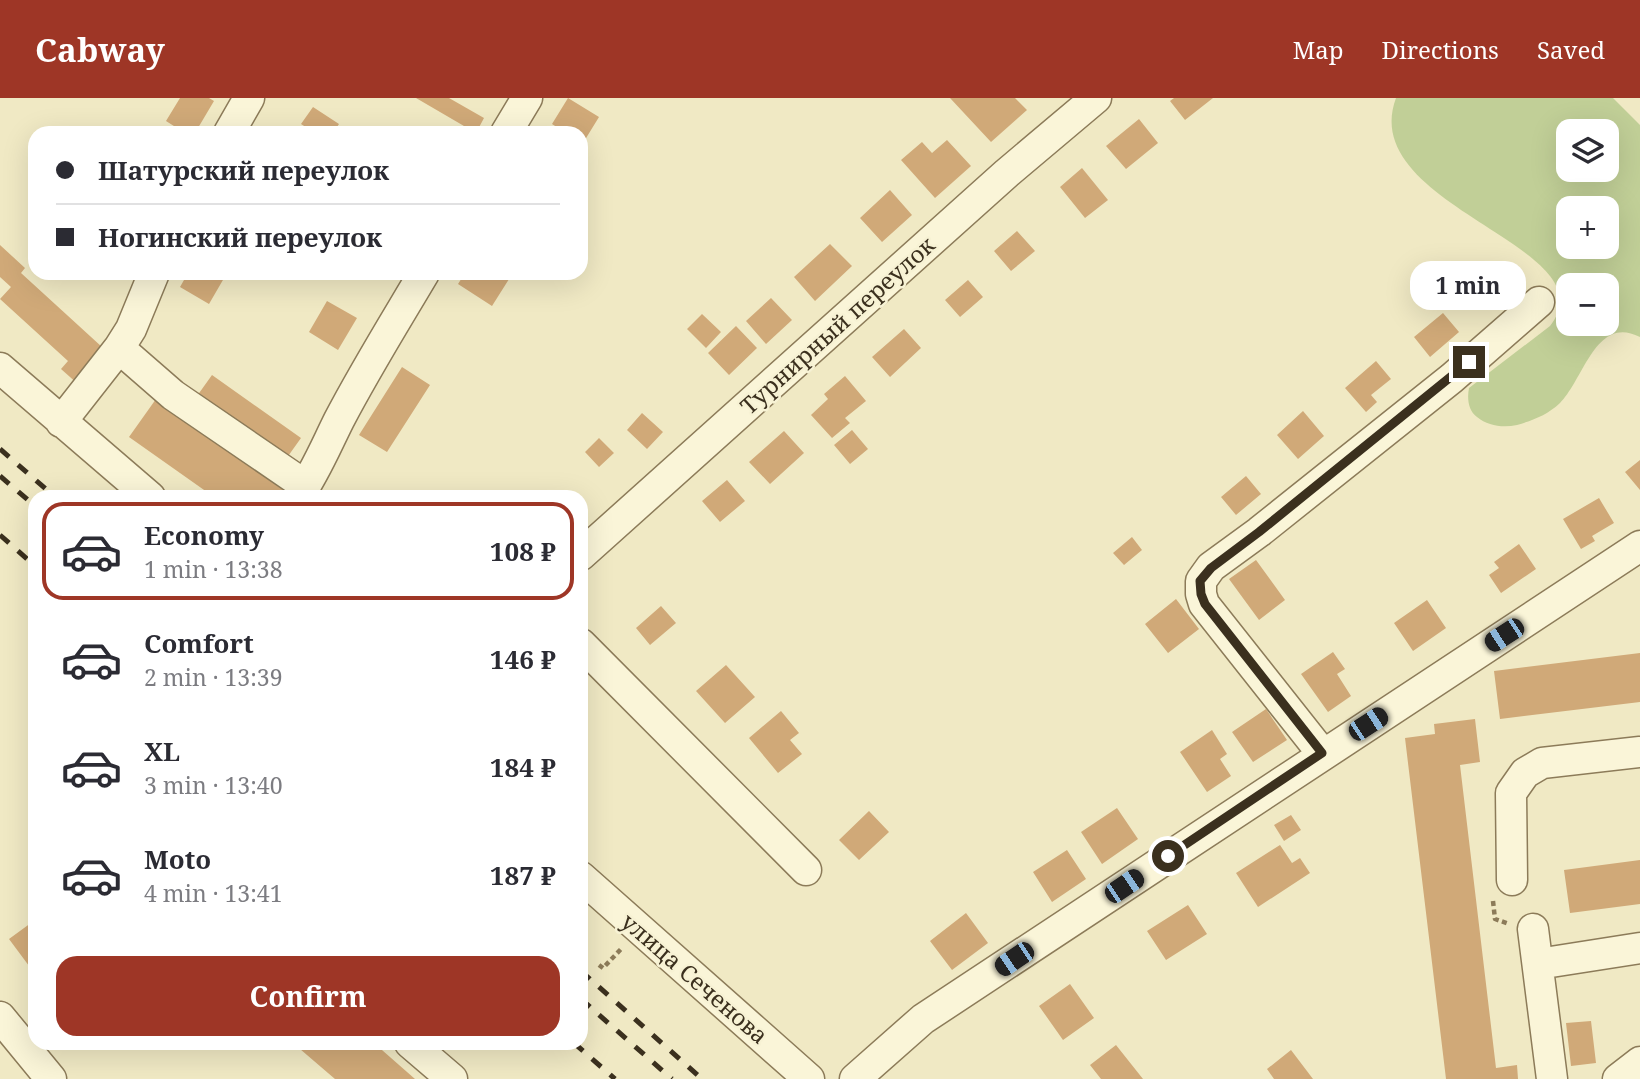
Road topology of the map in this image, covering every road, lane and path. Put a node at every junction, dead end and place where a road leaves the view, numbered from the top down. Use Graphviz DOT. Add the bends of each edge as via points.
graph roads {
  1 [pos="249,98"];
  2 [pos="527,98"];
  3 [pos="1096,98"];
  4 [pos="233,126"];
  5 [pos="510,126"];
  6 [pos="151,280"];
  7 [pos="420,280"];
  8 [pos="1539,302"];
  9 [pos="119,348"];
  10 [pos="0,368"];
  11 [pos="61,422"];
  12 [pos="142,490"];
  13 [pos="301,490"];
  14 [pos="303,490"];
  15 [pos="1640,546"];
  16 [pos="588,549"];
  17 [pos="588,651"];
  18 [pos="1640,752"];
  19 [pos="1322,753"];
  20 [pos="806,870"];
  21 [pos="1512,880"];
  22 [pos="588,883"];
  23 [pos="1533,929"];
  24 [pos="1640,948"];
  25 [pos="1538,964"];
  26 [pos="0,1017"];
  27 [pos="418,1050"];
  28 [pos="1640,1062"];
  29 [pos="51,1079"];
  30 [pos="452,1079"];
  31 [pos="809,1079"];
  32 [pos="855,1079"];
  33 [pos="1552,1079"];
  34 [pos="1618,1079"];
  1 -- 4 [label="street"];
  2 -- 5 [label="street"];
  3 -- 16 [label="street, Турнирный переулок"];
  6 -- 9 [label="street"];
  7 -- 14 [label="street"];
  8 -- 19 [label="street" via="1200,581 1205,604"];
  9 -- 11 [label="street"];
  9 -- 13 [label="street" via="173,395"];
  10 -- 11 [label="street"];
  11 -- 12 [label="street"];
  15 -- 19 [label="street"];
  17 -- 20 [label="street"];
  18 -- 21 [label="street" via="1542,763 1525,773 1511,793"];
  19 -- 32 [label="street" via="923,1019"];
  22 -- 31 [label="street, улица Сеченова"];
  23 -- 25 [label="street"];
  24 -- 25 [label="street"];
  25 -- 33 [label="street"];
  26 -- 29 [label="street"];
  27 -- 30 [label="street"];
  28 -- 34 [label="street"];
}
